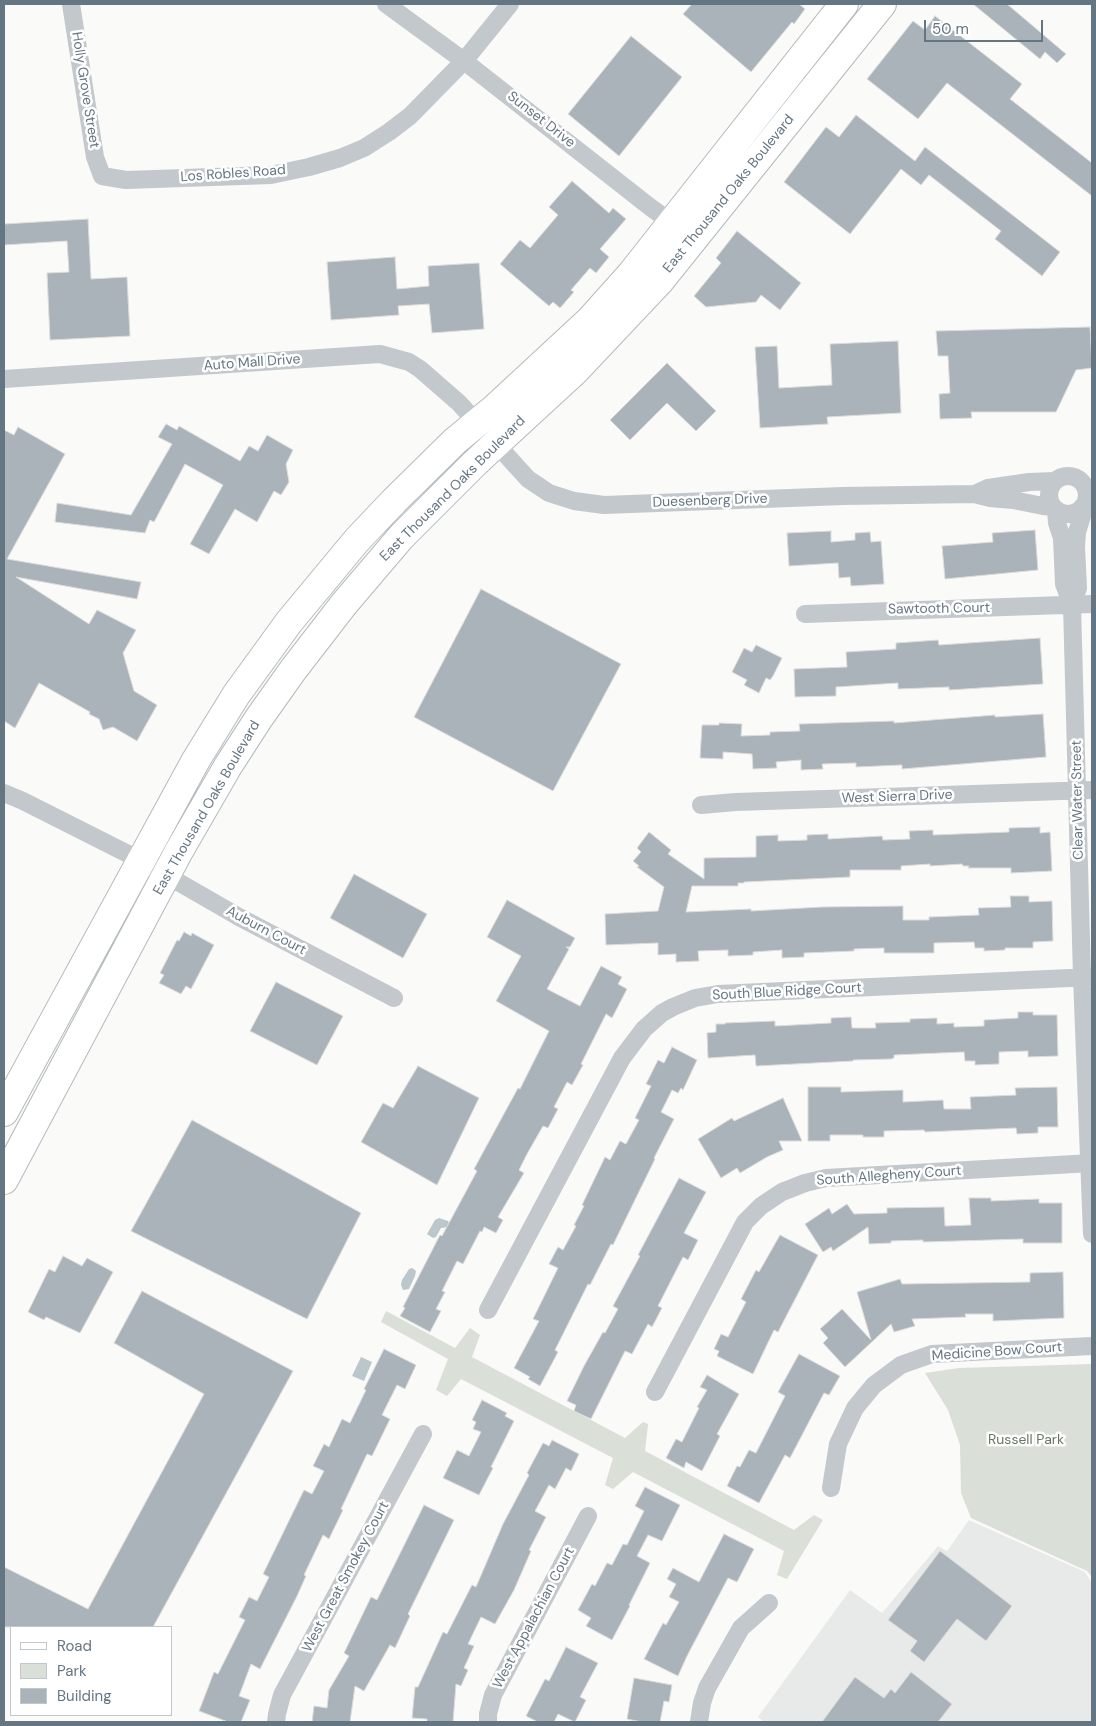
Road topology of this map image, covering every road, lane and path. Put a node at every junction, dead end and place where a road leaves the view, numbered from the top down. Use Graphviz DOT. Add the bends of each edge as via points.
graph roads {
  1 [pos="71,4"];
  2 [pos="386,4"];
  3 [pos="510,4"];
  4 [pos="844,4"];
  5 [pos="882,4"];
  6 [pos="464,61"];
  7 [pos="102,176"];
  8 [pos="671,223"];
  9 [pos="694,238"];
  10 [pos="4,379"];
  11 [pos="476,422"];
  12 [pos="496,444"];
  13 [pos="1055,481"];
  14 [pos="1086,481"];
  15 [pos="974,494"];
  16 [pos="1086,505"];
  17 [pos="1055,508"];
  18 [pos="1092,604"];
  19 [pos="1072,605"];
  20 [pos="805,614"];
  21 [pos="1085,790"];
  22 [pos="4,793"];
  23 [pos="701,805"];
  24 [pos="140,860"];
  25 [pos="166,875"];
  26 [pos="1087,977"];
  27 [pos="394,998"];
  28 [pos="4,1112"];
  29 [pos="1090,1163"];
  30 [pos="4,1180"];
  31 [pos="1092,1234"];
  32 [pos="488,1310"];
  33 [pos="1092,1346"];
  34 [pos="655,1392"];
  35 [pos="423,1434"];
  36 [pos="831,1488"];
  37 [pos="588,1516"];
  38 [pos="769,1603"];
  39 [pos="276,1722"];
  40 [pos="488,1722"];
  41 [pos="699,1722"];
  1 -- 7 [label="street, Holly Grove Street" via="95,157"];
  2 -- 6 [label="street, Sunset Drive"];
  3 -- 6 [label="street, Los Robles Road"];
  4 -- 8 [label="main road, East Thousand Oaks Boulevard"];
  5 -- 9 [label="main road, East Thousand Oaks Boulevard"];
  6 -- 7 [label="street, Los Robles Road" via="410,116 364,148 340,158 271,175 126,180"];
  6 -- 8 [label="street, Sunset Drive"];
  8 -- 9 [label="street, Sunset Drive"];
  8 -- 11 [label="main road, East Thousand Oaks Boulevard" via="590,320 529,378"];
  9 -- 12 [label="main road, East Thousand Oaks Boulevard" via="604,341"];
  10 -- 11 [label="street, Auto Mall Drive" via="380,354 409,362 420,369"];
  11 -- 12 [label="street, Duesenberg Drive"];
  11 -- 24 [label="main road, East Thousand Oaks Boulevard" via="357,540 289,622 236,695"];
  12 -- 15 [label="street, Duesenberg Drive" via="528,479 549,493 604,505"];
  12 -- 25 [label="main road, East Thousand Oaks Boulevard" via="390,550 293,670 228,766"];
  13 -- 14 [label="street, Duesenberg Drive" via="1066,476"];
  13 -- 15 [label="street, Duesenberg Drive" via="988,488"];
  13 -- 17 [label="street" via="1049,491"];
  14 -- 16 [label="street, Duesenberg Drive"];
  15 -- 17 [label="street, Duesenberg Drive"];
  16 -- 17 [label="street, Duesenberg Drive" via="1072,513 1061,513"];
  16 -- 19 [label="street, Clear Water Street" via="1077,539 1078,588"];
  17 -- 19 [label="street, Clear Water Street" via="1062,538 1064,584"];
  18 -- 19 [label="street, Sawtooth Court"];
  19 -- 20 [label="street, Sawtooth Court"];
  19 -- 21 [label="street, Clear Water Street"];
  21 -- 23 [label="street, West Sierra Drive"];
  21 -- 26 [label="street, Clear Water Street"];
  22 -- 24 [label="street, Auburn Court"];
  24 -- 25 [label="street, Auburn Court"];
  24 -- 28 [label="main road, East Thousand Oaks Boulevard"];
  25 -- 27 [label="street, Auburn Court"];
  25 -- 30 [label="main road, East Thousand Oaks Boulevard"];
  26 -- 29 [label="street, Clear Water Street"];
  26 -- 32 [label="street, South Blue Ridge Court" via="718,994 672,1007 644,1029 622,1058"];
  29 -- 31 [label="street, Clear Water Street"];
  29 -- 34 [label="street, South Allegheny Court" via="826,1178 805,1182 782,1192 745,1222"];
  33 -- 36 [label="street, Medicine Bow Court" via="932,1354 901,1365 874,1385 855,1408 838,1444"];
  35 -- 39 [label="street, West Great Smokey Court" via="282,1695"];
  37 -- 40 [label="street, West Appalachian Court" via="493,1695"];
  38 -- 41 [label="street" via="740,1628 708,1688"];
}
